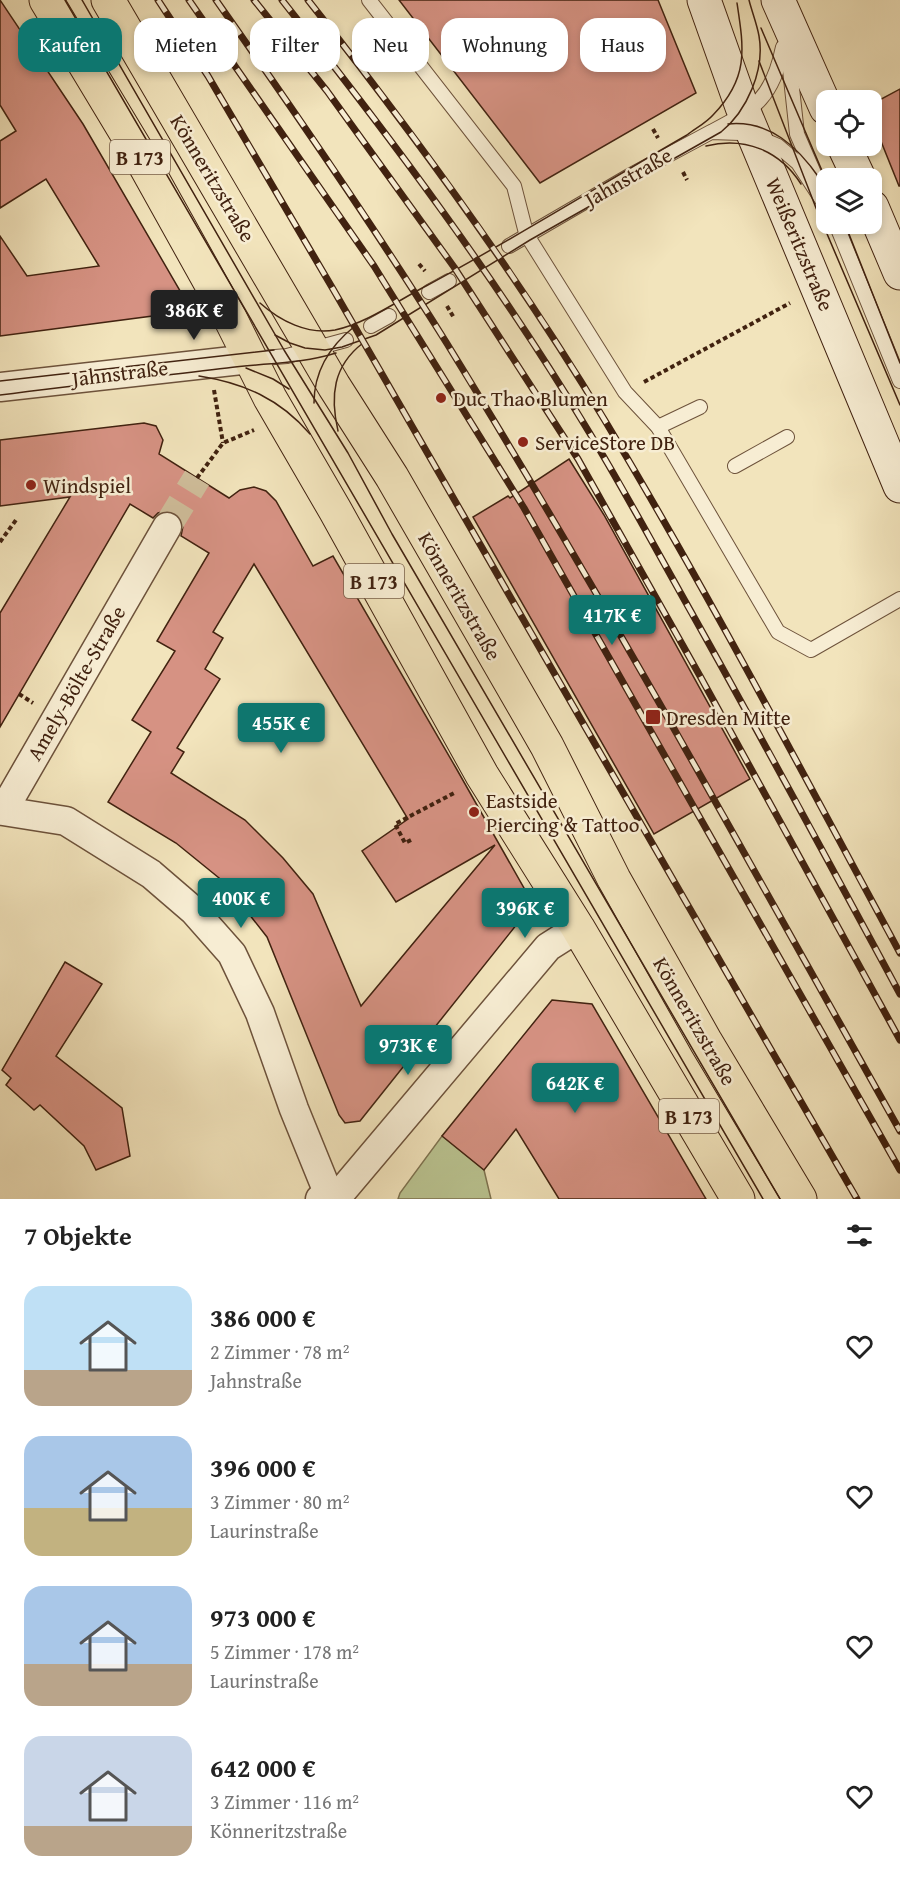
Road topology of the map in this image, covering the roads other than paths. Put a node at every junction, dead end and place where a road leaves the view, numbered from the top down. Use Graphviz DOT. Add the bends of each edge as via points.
graph roads {
  1 [pos="46,0"];
  2 [pos="108,0"];
  3 [pos="369,0"];
  4 [pos="704,0"];
  5 [pos="781,6"];
  6 [pos="818,90"];
  7 [pos="750,125"];
  8 [pos="711,132"];
  9 [pos="816,180"];
  10 [pos="816,189"];
  11 [pos="882,231"];
  12 [pos="840,234"];
  13 [pos="527,235"];
  14 [pos="509,246"];
  15 [pos="900,273"];
  16 [pos="449,281"];
  17 [pos="429,292"];
  18 [pos="389,316"];
  19 [pos="371,326"];
  20 [pos="346,340"];
  21 [pos="313,348"];
  22 [pos="250,358"];
  23 [pos="900,381"];
  24 [pos="0,387"];
  25 [pos="700,407"];
  26 [pos="658,427"];
  27 [pos="787,437"];
  28 [pos="735,466"];
  29 [pos="900,486"];
  30 [pos="167,527"];
  31 [pos="900,599"];
  32 [pos="578,928"];
  33 [pos="335,1196"];
  34 [pos="738,1199"];
  35 [pos="800,1199"];
  1 -- 22 [label="main road, B 173" via="137,151"];
  2 -- 21 [label="main road, Könneritzstraße / B 173"];
  3 -- 13 [label="lane" via="514,186"];
  4 -- 7 [label="main road, Weißeritzstraße"];
  5 -- 6 [label="main road"];
  5 -- 7 [label="lane, Jahnstraße" via="784,41 778,72"];
  5 -- 9 [label="lane" via="797,134"];
  7 -- 8 [label="lane, Jahnstraße"];
  7 -- 8 [label="lane" via="740,133"];
  7 -- 10 [label="lane" via="798,163"];
  7 -- 29 [label="main road, Weißeritzstraße"];
  8 -- 13 [label="lane, Jahnstraße"];
  11 -- 15 [label="main road"];
  12 -- 23 [label="lane"];
  13 -- 14 [label="lane, Jahnstraße"];
  13 -- 26 [label="lane" via="625,392"];
  16 -- 17 [label="lane"];
  18 -- 19 [label="lane"];
  20 -- 21 [label="lane, Jahnstraße"];
  21 -- 22 [label="lane, Jahnstraße" via="287,356"];
  21 -- 35 [label="main road, Könneritzstraße / B 173" via="392,477 546,746 614,879"];
  22 -- 24 [label="street, Jahnstraße"];
  22 -- 32 [label="main road, B 173" via="335,510 474,780"];
  25 -- 26 [label="lane"];
  26 -- 31 [label="lane" via="778,632 812,650"];
  27 -- 28 [label="lane"];
  30 -- 33 [label="street, Amely-Bölte-Straße" via="3,811 66,821 151,874 194,911 232,954 260,1013 294,1109"];
  32 -- 33 [label="street" via="548,947"];
  32 -- 34 [label="main road, B 173"];
}
